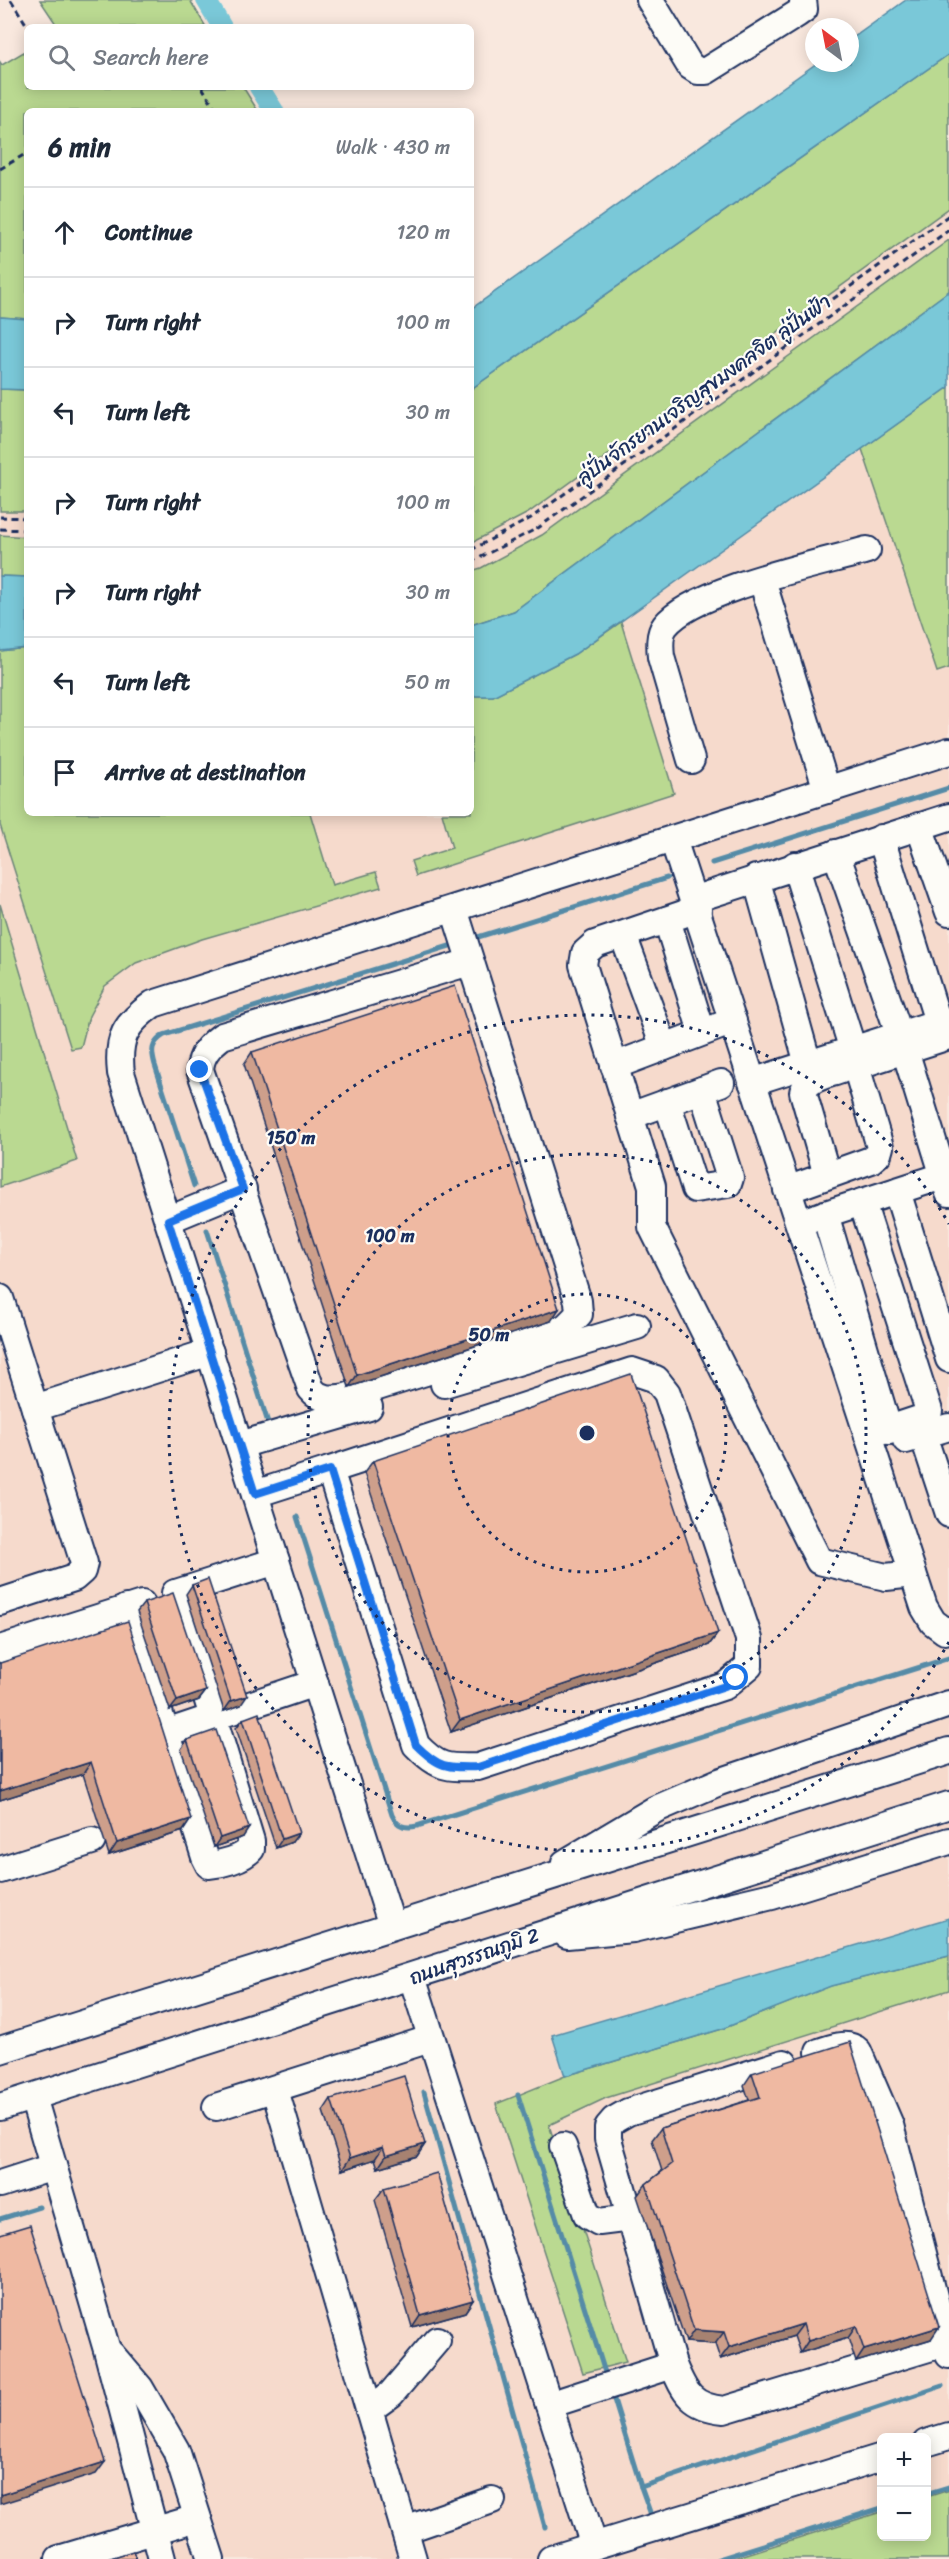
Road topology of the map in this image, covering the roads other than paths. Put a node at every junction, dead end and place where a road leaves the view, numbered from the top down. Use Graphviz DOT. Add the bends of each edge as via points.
graph roads {
  1 [pos="650,0"];
  2 [pos="803,0"];
  3 [pos="867,550"];
  4 [pos="762,580"];
  5 [pos="949,751"];
  6 [pos="691,760"];
  7 [pos="826,790"];
  8 [pos="949,817"];
  9 [pos="919,826"];
  10 [pos="881,838"];
  11 [pos="673,839"];
  12 [pos="836,853"];
  13 [pos="795,865"];
  14 [pos="756,878"];
  15 [pos="696,904"];
  16 [pos="454,909"];
  17 [pos="949,912"];
  18 [pos="667,920"];
  19 [pos="623,935"];
  20 [pos="470,962"];
  21 [pos="733,1021"];
  22 [pos="702,1032"];
  23 [pos="946,1034"];
  24 [pos="902,1041"];
  25 [pos="664,1047"];
  26 [pos="854,1058"];
  27 [pos="808,1064"];
  28 [pos="614,1066"];
  29 [pos="752,1082"];
  30 [pos="667,1102"];
  31 [pos="630,1116"];
  32 [pos="826,1175"];
  33 [pos="947,1181"];
  34 [pos="243,1189"];
  35 [pos="787,1190"];
  36 [pos="897,1191"];
  37 [pos="862,1202"];
  38 [pos="825,1214"];
  39 [pos="168,1220"];
  40 [pos="798,1223"];
  41 [pos="0,1298"];
  42 [pos="637,1326"];
  43 [pos="210,1352"];
  44 [pos="949,1359"];
  45 [pos="35,1408"];
  46 [pos="949,1427"];
  47 [pos="923,1435"];
  48 [pos="876,1439"];
  49 [pos="240,1446"];
  50 [pos="330,1470"];
  51 [pos="255,1494"];
  52 [pos="949,1514"];
  53 [pos="276,1561"];
  54 [pos="913,1574"];
  55 [pos="175,1593"];
  56 [pos="0,1602"];
  57 [pos="126,1608"];
  58 [pos="949,1630"];
  59 [pos="0,1649"];
  60 [pos="315,1683"];
  61 [pos="941,1707"];
  62 [pos="213,1718"];
  63 [pos="166,1733"];
  64 [pos="949,1751"];
  65 [pos="949,1805"];
  66 [pos="92,1841"];
  67 [pos="949,1841"];
  68 [pos="0,1870"];
  69 [pos="532,1883"];
  70 [pos="392,1926"];
  71 [pos="531,1936"];
  72 [pos="412,1977"];
  73 [pos="430,2039"];
  74 [pos="2,2044"];
  75 [pos="275,2090"];
  76 [pos="33,2097"];
  77 [pos="0,2108"];
  78 [pos="216,2108"];
  79 [pos="563,2146"];
  80 [pos="53,2167"];
  81 [pos="0,2184"];
  82 [pos="631,2218"];
  83 [pos="436,2340"];
  84 [pos="947,2349"];
  85 [pos="107,2350"];
  86 [pos="673,2366"];
  87 [pos="549,2405"];
  88 [pos="369,2410"];
  89 [pos="949,2436"];
  90 [pos="931,2442"];
  91 [pos="877,2459"];
  92 [pos="492,2500"];
  93 [pos="197,2518"];
  94 [pos="405,2529"];
  95 [pos="153,2532"];
  96 [pos="594,2546"];
  97 [pos="59,2559"];
  98 [pos="162,2559"];
  99 [pos="211,2559"];
  100 [pos="413,2559"];
  101 [pos="551,2559"];
  1 -- 2 [label="street" via="690,66 698,71 706,70 797,14 804,9"];
  3 -- 4 [label="street"];
  4 -- 6 [label="street" via="688,608 663,627 661,657"];
  4 -- 7 [label="street"];
  5 -- 7 [label="street"];
  7 -- 11 [label="street"];
  8 -- 9 [label="street"];
  9 -- 10 [label="street"];
  9 -- 17 [label="street"];
  10 -- 12 [label="street"];
  10 -- 23 [label="street"];
  11 -- 15 [label="street"];
  11 -- 16 [label="street"];
  12 -- 13 [label="street"];
  12 -- 24 [label="street"];
  13 -- 14 [label="street"];
  13 -- 26 [label="street"];
  14 -- 15 [label="street"];
  14 -- 27 [label="street"];
  15 -- 18 [label="street"];
  15 -- 21 [label="street"];
  16 -- 20 [label="street"];
  16 -- 39 [label="street" via="153,1004 134,1017 123,1035 121,1073"];
  18 -- 19 [label="street"];
  18 -- 22 [label="street"];
  19 -- 25 [label="street"];
  19 -- 28 [label="street" via="595,944 585,953 583,965"];
  20 -- 34 [label="street" via="222,1036 210,1046 201,1059 200,1070"];
  20 -- 34 [label="street" via="578,1301 579,1314 574,1322 346,1397 329,1400 317,1396 311,1389"];
  21 -- 22 [label="street"];
  21 -- 29 [label="street"];
  22 -- 25 [label="street"];
  23 -- 24 [label="street"];
  24 -- 26 [label="street"];
  24 -- 33 [label="street"];
  25 -- 28 [label="street"];
  26 -- 27 [label="street"];
  26 -- 32 [label="street" via="811,1080 803,1092"];
  26 -- 32 [label="street" via="880,1147 871,1160"];
  27 -- 29 [label="street"];
  28 -- 31 [label="street"];
  29 -- 35 [label="street"];
  30 -- 30 [label="street" via="695,1189 728,1184 712,1087"];
  30 -- 31 [label="street"];
  31 -- 54 [label="street" via="652,1186 652,1227 656,1237 819,1561 886,1577"];
  32 -- 35 [label="street"];
  33 -- 36 [label="street"];
  34 -- 39 [label="street"];
  35 -- 40 [label="street"];
  36 -- 37 [label="street"];
  36 -- 44 [label="street"];
  37 -- 38 [label="street"];
  37 -- 48 [label="street" via="929,1411 925,1417"];
  38 -- 40 [label="street"];
  38 -- 48 [label="street"];
  39 -- 43 [label="street"];
  40 -- 48 [label="street"];
  41 -- 45 [label="street"];
  42 -- 49 [label="street"];
  43 -- 45 [label="street"];
  43 -- 49 [label="street"];
  45 -- 56 [label="street" via="84,1563 74,1578"];
  46 -- 47 [label="street"];
  47 -- 48 [label="street"];
  47 -- 52 [label="street"];
  48 -- 54 [label="street"];
  49 -- 51 [label="street"];
  50 -- 50 [label="street" via="632,1371 656,1379 668,1393 749,1639 749,1666 725,1686 478,1767 445,1768 416,1745"];
  50 -- 51 [label="street"];
  51 -- 53 [label="street"];
  53 -- 55 [label="street"];
  53 -- 60 [label="street"];
  54 -- 58 [label="street" via="933,1622"];
  55 -- 57 [label="street"];
  55 -- 62 [label="street"];
  57 -- 59 [label="street"];
  57 -- 63 [label="street"];
  60 -- 62 [label="street"];
  60 -- 70 [label="street"];
  61 -- 69 [label="street" via="719,1782 656,1809"];
  62 -- 63 [label="street"];
  62 -- 63 [label="street" via="251,1849 219,1864 209,1864 205,1857"];
  64 -- 69 [label="street"];
  65 -- 71 [label="street, ถนนสุวรรณภูมิ 2"];
  66 -- 68 [label="street"];
  67 -- 71 [label="street" via="772,1896 633,1929"];
  69 -- 70 [label="street"];
  70 -- 74 [label="street"];
  71 -- 72 [label="street, ถนนสุวรรณภูมิ 2"];
  72 -- 73 [label="street"];
  72 -- 76 [label="street, ถนนสุวรรณภูมิ 2"];
  73 -- 75 [label="street"];
  73 -- 87 [label="street"];
  75 -- 78 [label="street"];
  75 -- 88 [label="street"];
  76 -- 77 [label="street, ถนนสุวรรณภูมิ 2"];
  76 -- 80 [label="street"];
  79 -- 82 [label="street" via="587,2215 599,2222"];
  80 -- 81 [label="street"];
  80 -- 85 [label="street"];
  82 -- 84 [label="street" via="608,2139 608,2127 614,2120 628,2112 842,2045 853,2047 890,2126"];
  82 -- 86 [label="street"];
  83 -- 88 [label="street" via="391,2394"];
  84 -- 86 [label="street" via="724,2410 696,2403 681,2385"];
  85 -- 93 [label="street" via="140,2388 176,2450"];
  85 -- 95 [label="street"];
  86 -- 87 [label="street"];
  87 -- 96 [label="street"];
  88 -- 94 [label="street"];
  89 -- 90 [label="street"];
  91 -- 96 [label="street"];
  92 -- 94 [label="street"];
  93 -- 95 [label="street"];
  93 -- 99 [label="street"];
  94 -- 100 [label="street"];
  95 -- 97 [label="street"];
  95 -- 98 [label="street"];
  96 -- 101 [label="street"];
}
